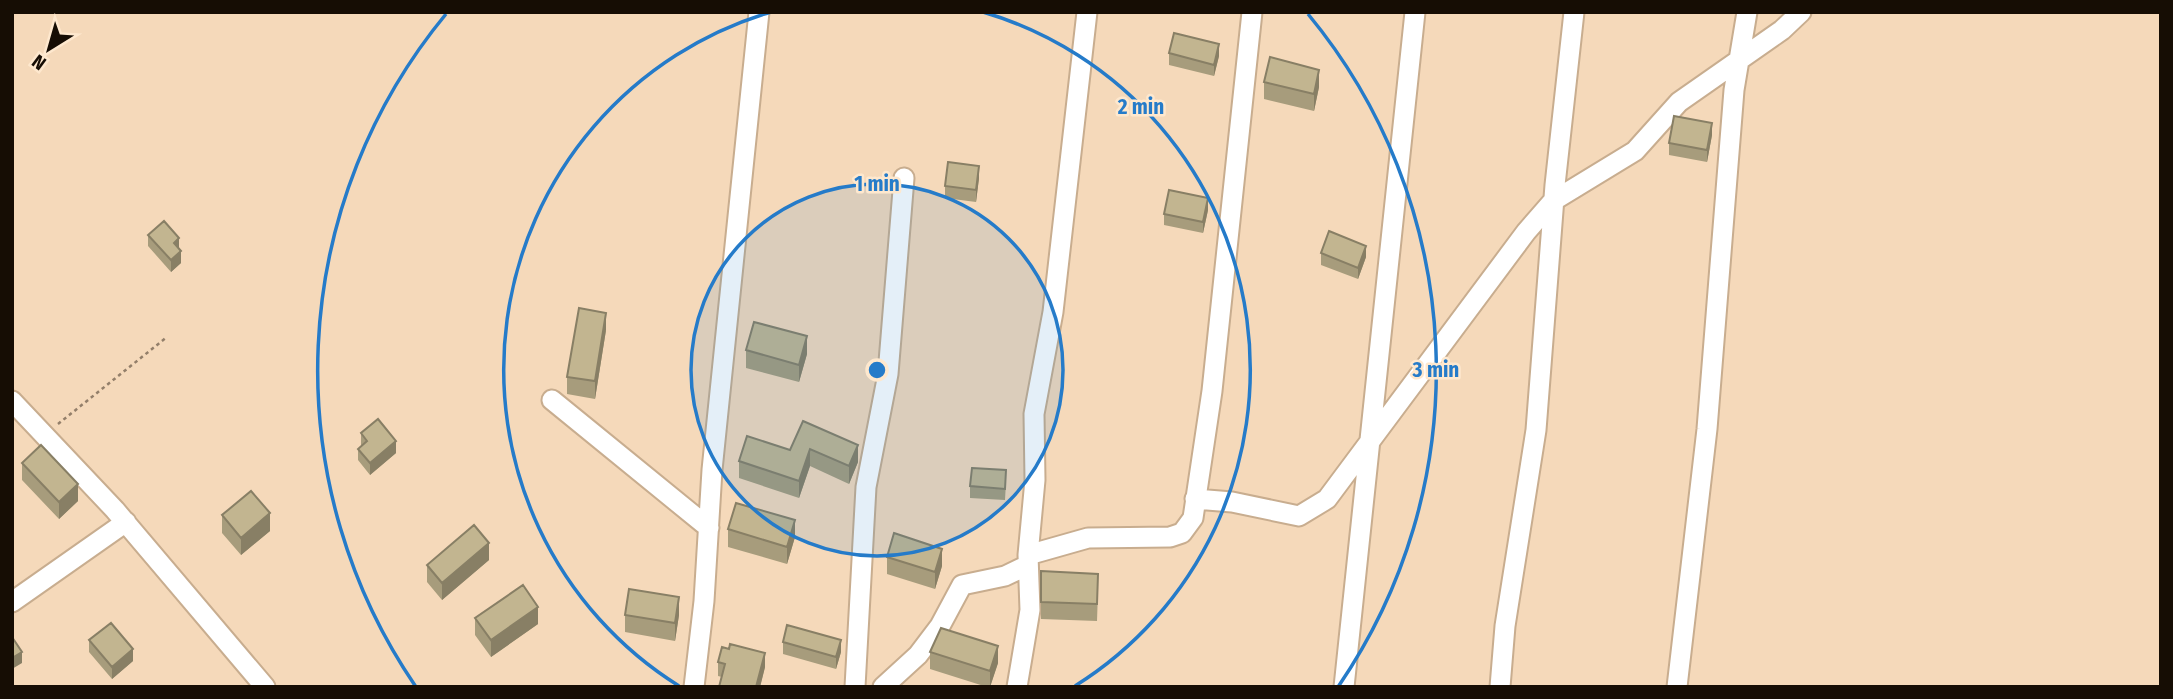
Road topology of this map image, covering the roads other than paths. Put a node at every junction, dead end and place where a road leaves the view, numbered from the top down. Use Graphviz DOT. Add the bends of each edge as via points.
graph roads {
  1 [pos="759,12"];
  2 [pos="1087,12"];
  3 [pos="1252,12"];
  4 [pos="1415,12"];
  5 [pos="1573,12"];
  6 [pos="1747,12"];
  7 [pos="1801,12"];
  8 [pos="1740,61"];
  9 [pos="904,178"];
  10 [pos="1553,201"];
  11 [pos="552,400"];
  12 [pos="12,401"];
  13 [pos="1368,446"];
  14 [pos="1195,499"];
  15 [pos="126,522"];
  16 [pos="709,528"];
  17 [pos="1028,560"];
  18 [pos="12,602"];
  19 [pos="265,687"];
  20 [pos="694,687"];
  21 [pos="855,687"];
  22 [pos="883,687"];
  23 [pos="1017,687"];
  24 [pos="1344,687"];
  25 [pos="1500,687"];
  26 [pos="1676,687"];
  1 -- 16 [label="street"];
  2 -- 17 [label="street" via="1053,312 1034,414 1035,480"];
  3 -- 14 [label="street" via="1212,391"];
  4 -- 13 [label="street"];
  5 -- 10 [label="street"];
  6 -- 8 [label="street"];
  7 -- 8 [label="street"];
  8 -- 10 [label="street" via="1679,102 1635,151"];
  8 -- 26 [label="street" via="1707,429"];
  9 -- 21 [label="street" via="888,374 866,487"];
  10 -- 13 [label="street"];
  10 -- 25 [label="street" via="1536,430 1505,626"];
  11 -- 16 [label="street"];
  12 -- 15 [label="street"];
  13 -- 14 [label="street" via="1327,499 1299,516"];
  13 -- 24 [label="street"];
  14 -- 17 [label="street" via="1189,526 1170,537 1088,538"];
  15 -- 18 [label="street"];
  15 -- 19 [label="street"];
  16 -- 20 [label="street"];
  17 -- 22 [label="street" via="1005,576 962,585 918,655"];
  17 -- 23 [label="street" via="1030,610"];
}
